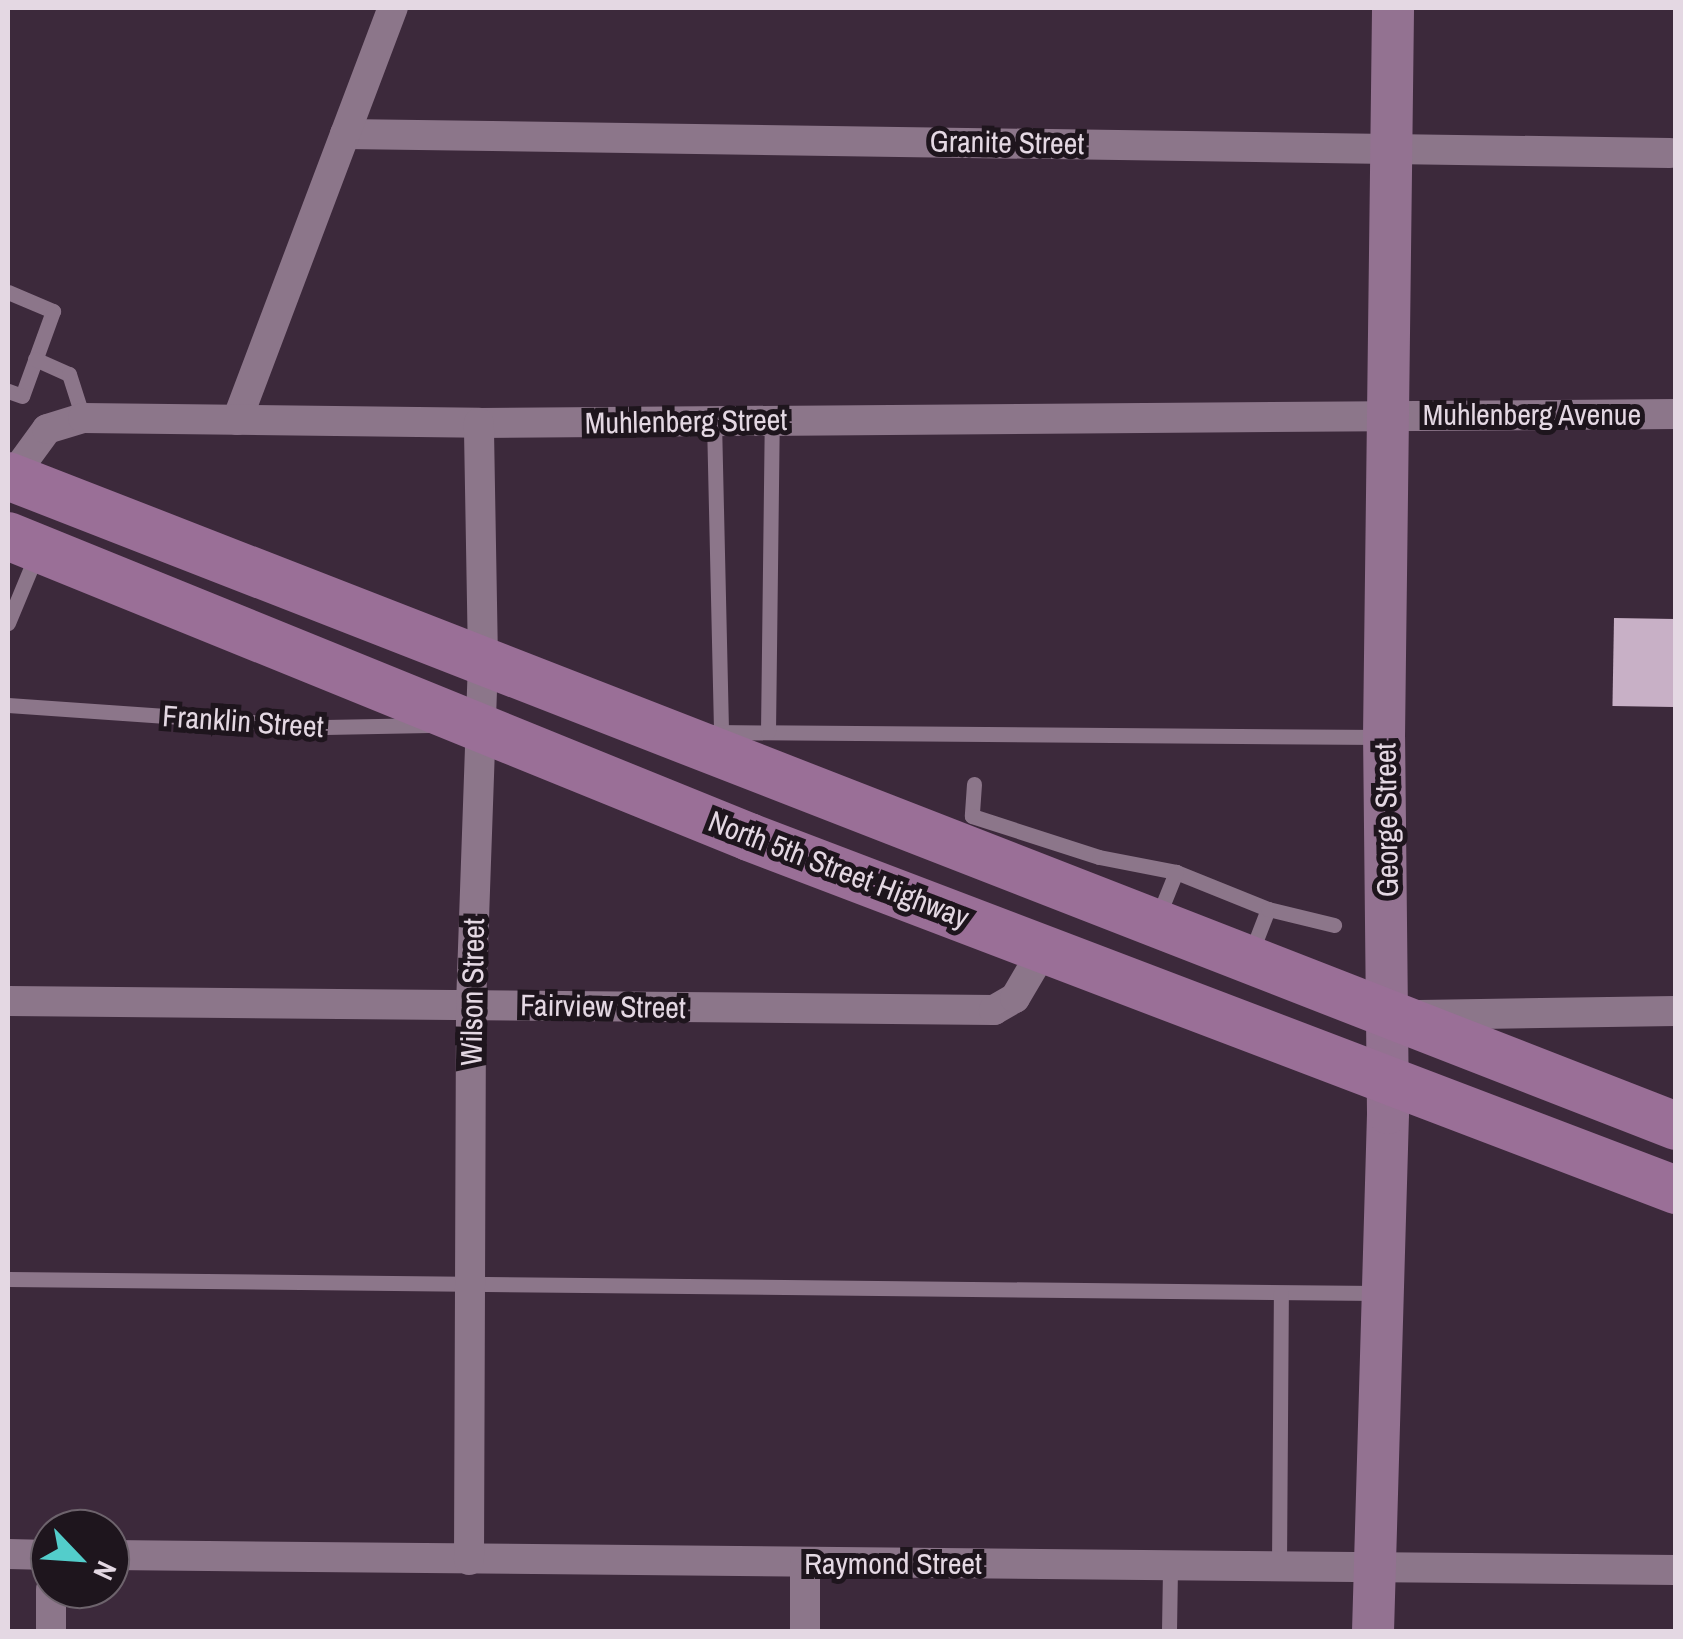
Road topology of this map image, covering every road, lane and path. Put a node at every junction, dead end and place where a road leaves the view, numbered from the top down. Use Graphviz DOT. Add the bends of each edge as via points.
graph roads {
  1 [pos="393,8"];
  2 [pos="1393,8"];
  3 [pos="345,134"];
  4 [pos="1392,144"];
  5 [pos="1670,153"];
  6 [pos="8,292"];
  7 [pos="34,359"];
  8 [pos="8,391"];
  9 [pos="1389,413"];
  10 [pos="1676,414"];
  11 [pos="83,418"];
  12 [pos="238,420"];
  13 [pos="772,420"];
  14 [pos="714,421"];
  15 [pos="478,423"];
  16 [pos="10,477"];
  17 [pos="23,543"];
  18 [pos="8,623"];
  19 [pos="484,660"];
  20 [pos="8,705"];
  21 [pos="479,725"];
  22 [pos="652,731"];
  23 [pos="721,732"];
  24 [pos="768,732"];
  25 [pos="1384,737"];
  26 [pos="974,784"];
  27 [pos="996,844"];
  28 [pos="1176,872"];
  29 [pos="1091,877"];
  30 [pos="1268,909"];
  31 [pos="1155,926"];
  32 [pos="1334,926"];
  33 [pos="1045,947"];
  34 [pos="1248,961"];
  35 [pos="8,1001"];
  36 [pos="471,1005"];
  37 [pos="1676,1010"];
  38 [pos="1389,1016"];
  39 [pos="1388,1078"];
  40 [pos="1676,1126"];
  41 [pos="1676,1190"];
  42 [pos="8,1279"];
  43 [pos="469,1282"];
  44 [pos="1281,1293"];
  45 [pos="1382,1293"];
  46 [pos="130,1555"];
  47 [pos="469,1560"];
  48 [pos="806,1563"];
  49 [pos="1375,1564"];
  50 [pos="1170,1565"];
  51 [pos="1279,1566"];
  52 [pos="1676,1570"];
  53 [pos="804,1632"];
  54 [pos="1169,1632"];
  55 [pos="1373,1632"];
  1 -- 3 [label="street"];
  2 -- 4 [label="street, George Street"];
  3 -- 4 [label="street, Granite Street"];
  3 -- 12 [label="street"];
  4 -- 5 [label="street, Granite Street"];
  4 -- 9 [label="street, George Street"];
  6 -- 7 [label="lane" via="53,310"];
  7 -- 8 [label="lane" via="22,396"];
  7 -- 11 [label="lane" via="70,374"];
  9 -- 10 [label="street, Muhlenberg Avenue"];
  9 -- 13 [label="street, Muhlenberg Street"];
  9 -- 25 [label="street, George Street"];
  11 -- 12 [label="street, Muhlenberg Street"];
  11 -- 16 [label="street, Muhlenberg Street" via="47,429"];
  12 -- 15 [label="street, Muhlenberg Street"];
  13 -- 14 [label="street, Muhlenberg Street"];
  13 -- 24 [label="lane"];
  14 -- 15 [label="street, Muhlenberg Street"];
  14 -- 23 [label="lane"];
  15 -- 19 [label="street, Wilson Street"];
  16 -- 19 [label="main road, North 5th Street Highway"];
  17 -- 18 [label="lane"];
  17 -- 21 [label="main road, North 5th Street Highway"];
  19 -- 21 [label="street, Wilson Street"];
  19 -- 22 [label="main road, North 5th Street Highway"];
  20 -- 21 [label="lane, Franklin Street" via="325,727"];
  21 -- 33 [label="main road, North 5th Street Highway"];
  21 -- 36 [label="street, Wilson Street"];
  22 -- 23 [label="lane"];
  22 -- 27 [label="main road, North 5th Street Highway"];
  23 -- 24 [label="lane"];
  24 -- 25 [label="lane"];
  25 -- 38 [label="street, George Street"];
  26 -- 27 [label="lane" via="972,816"];
  27 -- 29 [label="main road, North 5th Street Highway"];
  28 -- 29 [label="lane"];
  28 -- 30 [label="lane"];
  28 -- 31 [label="lane"];
  29 -- 31 [label="main road, North 5th Street Highway"];
  30 -- 32 [label="lane"];
  30 -- 34 [label="lane"];
  31 -- 34 [label="main road, North 5th Street Highway"];
  33 -- 36 [label="street, Fairview Street" via="1015,998 994,1010"];
  33 -- 39 [label="main road, North 5th Street Highway"];
  34 -- 38 [label="main road, North 5th Street Highway"];
  35 -- 36 [label="street, Fairview Street"];
  36 -- 43 [label="street, Wilson Street"];
  37 -- 38 [label="street"];
  38 -- 39 [label="street, George Street"];
  38 -- 40 [label="main road, North 5th Street Highway"];
  39 -- 41 [label="main road, North 5th Street Highway"];
  39 -- 45 [label="street, George Street"];
  42 -- 43 [label="lane"];
  43 -- 44 [label="lane"];
  43 -- 47 [label="street, Wilson Street"];
  44 -- 45 [label="lane"];
  44 -- 51 [label="lane"];
  45 -- 49 [label="street, George Street"];
  46 -- 47 [label="street, Raymond Street"];
  47 -- 48 [label="street, Raymond Street"];
  48 -- 50 [label="street, Raymond Street"];
  48 -- 53 [label="street"];
  49 -- 51 [label="street, Raymond Street"];
  49 -- 52 [label="street, Raymond Street"];
  49 -- 55 [label="street, George Street"];
  50 -- 51 [label="street, Raymond Street"];
  50 -- 54 [label="lane"];
}
